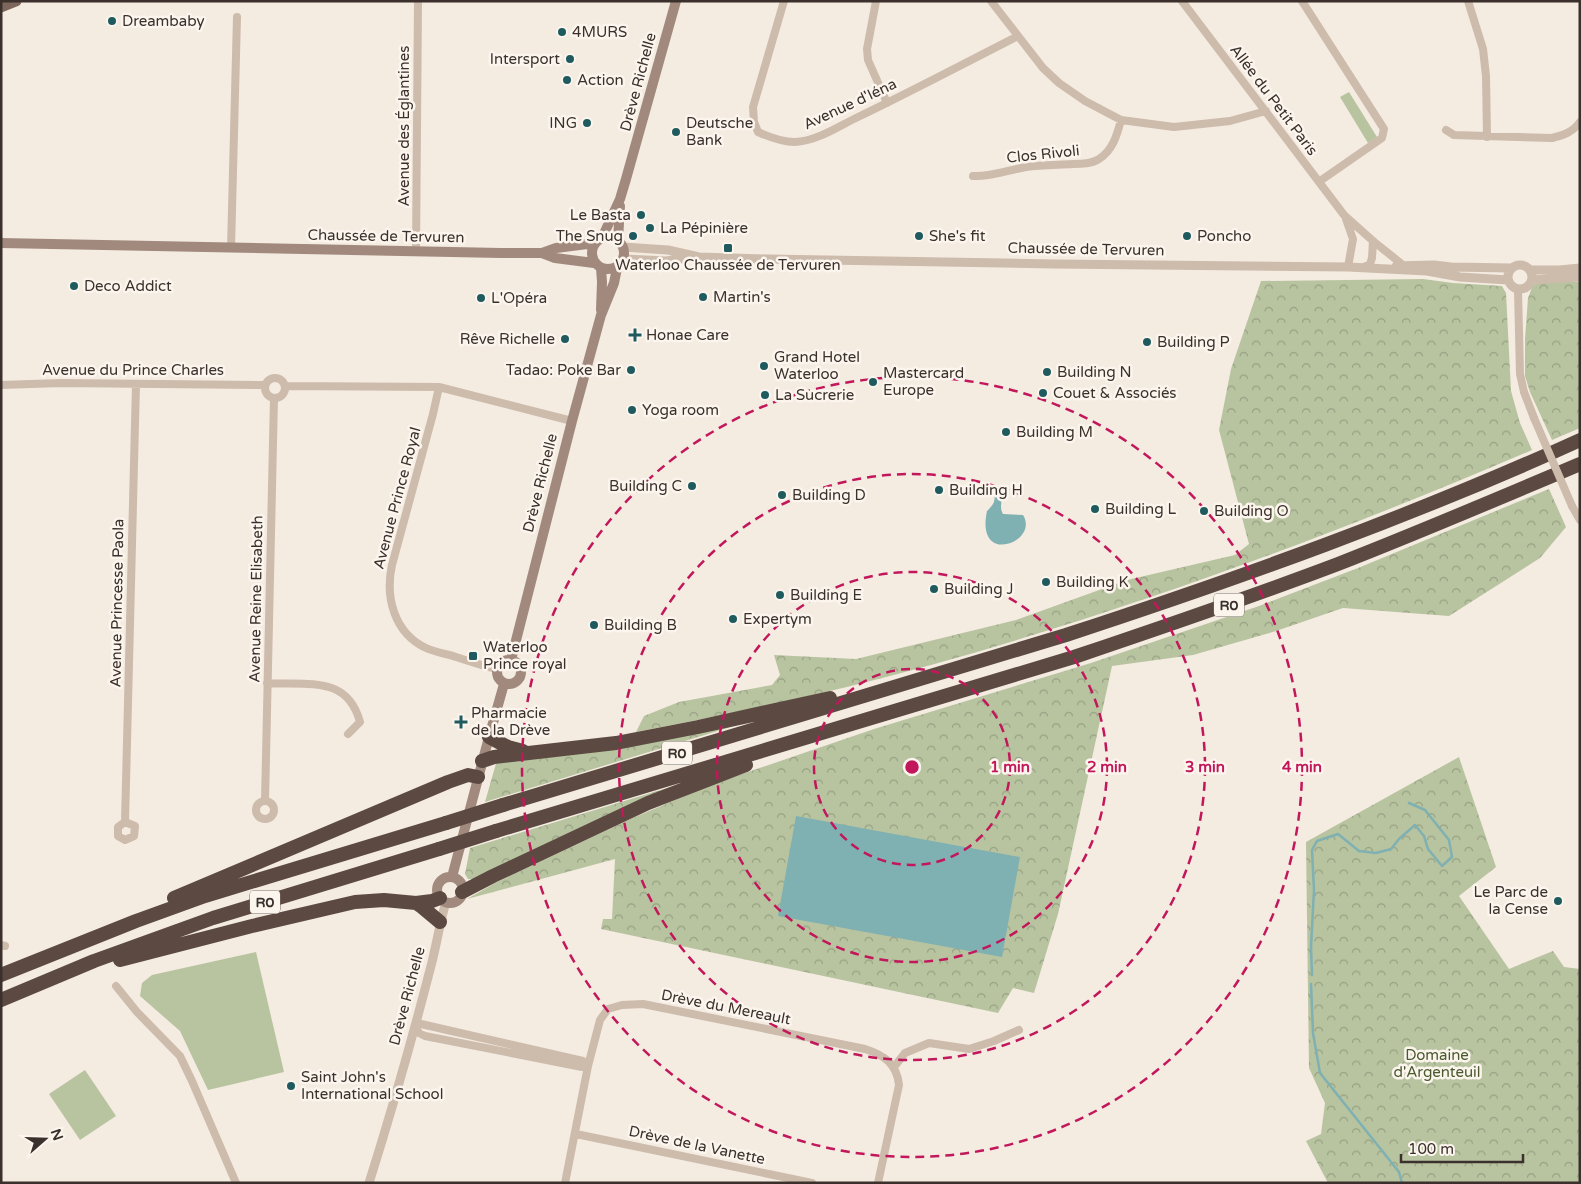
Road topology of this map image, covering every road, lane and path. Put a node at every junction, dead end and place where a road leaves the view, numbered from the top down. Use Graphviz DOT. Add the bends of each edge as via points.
graph roads {
  1 [pos="16,1"];
  2 [pos="418,1"];
  3 [pos="676,1"];
  4 [pos="784,1"];
  5 [pos="876,1"];
  6 [pos="991,1"];
  7 [pos="1182,1"];
  8 [pos="1302,1"];
  9 [pos="1468,1"];
  10 [pos="1,7"];
  11 [pos="237,17"];
  12 [pos="1018,36"];
  13 [pos="888,103"];
  14 [pos="1266,111"];
  15 [pos="1121,120"];
  16 [pos="1580,122"];
  17 [pos="1446,130"];
  18 [pos="1486,137"];
  19 [pos="973,176"];
  20 [pos="1320,181"];
  21 [pos="620,199"];
  22 [pos="1344,215"];
  23 [pos="598,240"];
  24 [pos="1373,241"];
  25 [pos="1,243"];
  26 [pos="621,243"];
  27 [pos="231,248"];
  28 [pos="416,251"];
  29 [pos="542,253"];
  30 [pos="699,257"];
  31 [pos="624,259"];
  32 [pos="1403,265"];
  33 [pos="598,266"];
  34 [pos="1348,267"];
  35 [pos="1364,267"];
  36 [pos="616,268"];
  37 [pos="1383,268"];
  38 [pos="1511,268"];
  39 [pos="1580,268"];
  40 [pos="1532,275"];
  41 [pos="1580,277"];
  42 [pos="1508,280"];
  43 [pos="1518,290"];
  44 [pos="601,315"];
  45 [pos="136,384"];
  46 [pos="1,385"];
  47 [pos="265,385"];
  48 [pos="286,386"];
  49 [pos="439,387"];
  50 [pos="274,398"];
  51 [pos="572,421"];
  52 [pos="1580,440"];
  53 [pos="1580,464"];
  54 [pos="1580,520"];
  55 [pos="511,660"];
  56 [pos="497,668"];
  57 [pos="267,683"];
  58 [pos="504,684"];
  59 [pos="851,700"];
  60 [pos="348,734"];
  61 [pos="489,737"];
  62 [pos="773,748"];
  63 [pos="531,752"];
  64 [pos="482,761"];
  65 [pos="478,777"];
  66 [pos="265,801"];
  67 [pos="125,822"];
  68 [pos="452,877"];
  69 [pos="462,892"];
  70 [pos="443,900"];
  71 [pos="416,903"];
  72 [pos="136,921"];
  73 [pos="440,922"];
  74 [pos="94,961"];
  75 [pos="1,975"];
  76 [pos="116,986"];
  77 [pos="1,1000"];
  78 [pos="415,1026"];
  79 [pos="1020,1030"];
  80 [pos="588,1066"];
  81 [pos="894,1066"];
  82 [pos="576,1134"];
  83 [pos="236,1183"];
  84 [pos="369,1183"];
  85 [pos="565,1183"];
  86 [pos="812,1183"];
  87 [pos="878,1183"];
  1 -- 10 [label="main road"];
  2 -- 28 [label="street, Avenue des Églantines"];
  3 -- 21 [label="main road, Drève Richelle"];
  4 -- 13 [label="street, Avenue d'Iéna" via="753,107 758,132 794,142 810,139"];
  5 -- 13 [label="street" via="868,60"];
  6 -- 12 [label="street"];
  7 -- 14 [label="street, Allée du Petit Paris"];
  8 -- 20 [label="street" via="1384,129 1382,138"];
  9 -- 18 [label="street" via="1484,58"];
  11 -- 27 [label="street"];
  12 -- 13 [label="street, Avenue d'Iéna"];
  12 -- 15 [label="street" via="1059,83 1084,101"];
  14 -- 15 [label="street" via="1230,121 1174,128"];
  14 -- 20 [label="street, Allée du Petit Paris"];
  15 -- 19 [label="street, Clos Rivoli" via="1110,148 1096,161 1027,167 986,177"];
  16 -- 18 [label="street" via="1565,135 1552,138"];
  17 -- 18 [label="street" via="1454,135"];
  20 -- 22 [label="street, Allée du Petit Paris"];
  21 -- 23 [label="main road, Drève Richelle"];
  21 -- 26 [label="main road, Drève Richelle"];
  22 -- 24 [label="street, Allée du Petit Paris"];
  22 -- 34 [label="street, Allée du Petit Paris" via="1353,239"];
  23 -- 26 [label="main road" via="608,236"];
  23 -- 29 [label="main road, Chaussée de Tervuren"];
  23 -- 33 [label="main road" via="592,250"];
  24 -- 32 [label="street, Allée du Petit Paris"];
  24 -- 35 [label="street" via="1370,264"];
  25 -- 27 [label="main road, Chaussée de Tervuren"];
  26 -- 30 [label="street, Chaussée de Tervuren"];
  26 -- 31 [label="main road"];
  27 -- 28 [label="main road, Chaussée de Tervuren"];
  28 -- 29 [label="main road, Chaussée de Tervuren"];
  29 -- 33 [label="main road, Chaussée de Tervuren"];
  30 -- 31 [label="street, Chaussée de Tervuren" via="666,261"];
  30 -- 34 [label="street, Chaussée de Tervuren"];
  31 -- 36 [label="main road"];
  32 -- 37 [label="street, Chaussée de Tervuren"];
  32 -- 38 [label="street, Chaussée de Tervuren"];
  33 -- 36 [label="main road" via="611,270"];
  33 -- 44 [label="main road, Drève Richelle" via="602,282"];
  34 -- 35 [label="street, Chaussée de Tervuren"];
  35 -- 37 [label="street, Chaussée de Tervuren"];
  36 -- 44 [label="main road, Drève Richelle" via="612,290"];
  37 -- 42 [label="street, Chaussée de Tervuren"];
  38 -- 40 [label="street" via="1521,265"];
  38 -- 42 [label="street"];
  39 -- 40 [label="street"];
  40 -- 41 [label="street"];
  40 -- 43 [label="street" via="1527,288"];
  42 -- 43 [label="street"];
  43 -- 54 [label="street, bridge" via="1520,374 1524,392"];
  44 -- 51 [label="main road, Drève Richelle"];
  45 -- 46 [label="street, Avenue du Prince Charles"];
  45 -- 47 [label="street, Avenue du Prince Charles"];
  45 -- 67 [label="street, Avenue Princesse Paola"];
  47 -- 48 [label="street" via="274,377 281,379"];
  47 -- 50 [label="street" via="266,392"];
  48 -- 49 [label="street"];
  48 -- 50 [label="street" via="284,394"];
  49 -- 51 [label="street"];
  49 -- 56 [label="street, Avenue Prince Royal" via="391,570 391,604 403,629 426,648"];
  50 -- 57 [label="street, Avenue Reine Elisabeth"];
  51 -- 55 [label="main road, Drève Richelle"];
  52 -- 59 [label="highway, R0" via="1445,498 1220,583 1066,635"];
  53 -- 62 [label="highway, R0" via="1228,605 1074,657"];
  55 -- 56 [label="main road" via="505,660"];
  55 -- 58 [label="main road" via="519,665 520,678 513,684"];
  56 -- 58 [label="main road" via="499,680"];
  57 -- 60 [label="street" via="324,685 337,689 347,698 360,722"];
  57 -- 66 [label="street, Avenue Reine Elisabeth"];
  58 -- 61 [label="main road"];
  59 -- 63 [label="highway" via="832,698 616,743"];
  59 -- 72 [label="highway, R0, bridge" via="205,896"];
  61 -- 63 [label="highway" via="508,747"];
  61 -- 64 [label="main road"];
  62 -- 69 [label="highway" via="751,763 648,803"];
  62 -- 74 [label="highway, R0, bridge" via="213,918"];
  63 -- 64 [label="highway"];
  64 -- 65 [label="main road"];
  65 -- 68 [label="main road"];
  65 -- 72 [label="highway" via="468,774 143,910"];
  68 -- 69 [label="main road" via="460,882"];
  68 -- 70 [label="main road" via="441,881 438,886 437,892"];
  69 -- 70 [label="main road" via="456,901"];
  70 -- 71 [label="highway"];
  70 -- 73 [label="street, Drève Richelle"];
  71 -- 73 [label="highway"];
  71 -- 74 [label="highway" via="355,902 122,960"];
  72 -- 75 [label="highway, R0"];
  73 -- 78 [label="street, Drève Richelle"];
  74 -- 77 [label="highway, R0"];
  76 -- 83 [label="street" via="180,1056"];
  78 -- 80 [label="street" via="428,1026 583,1061"];
  78 -- 84 [label="street, Drève Richelle"];
  79 -- 81 [label="street" via="970,1049 930,1043 905,1053"];
  80 -- 81 [label="street, Drève du Mereault" via="600,1020 608,1009 643,1004 865,1049 882,1056"];
  80 -- 82 [label="street, Drève du Mereault"];
  81 -- 87 [label="street" via="898,1092"];
  82 -- 85 [label="street, Drève du Mereault"];
  82 -- 86 [label="street, Drève de la Vanette"];
}
